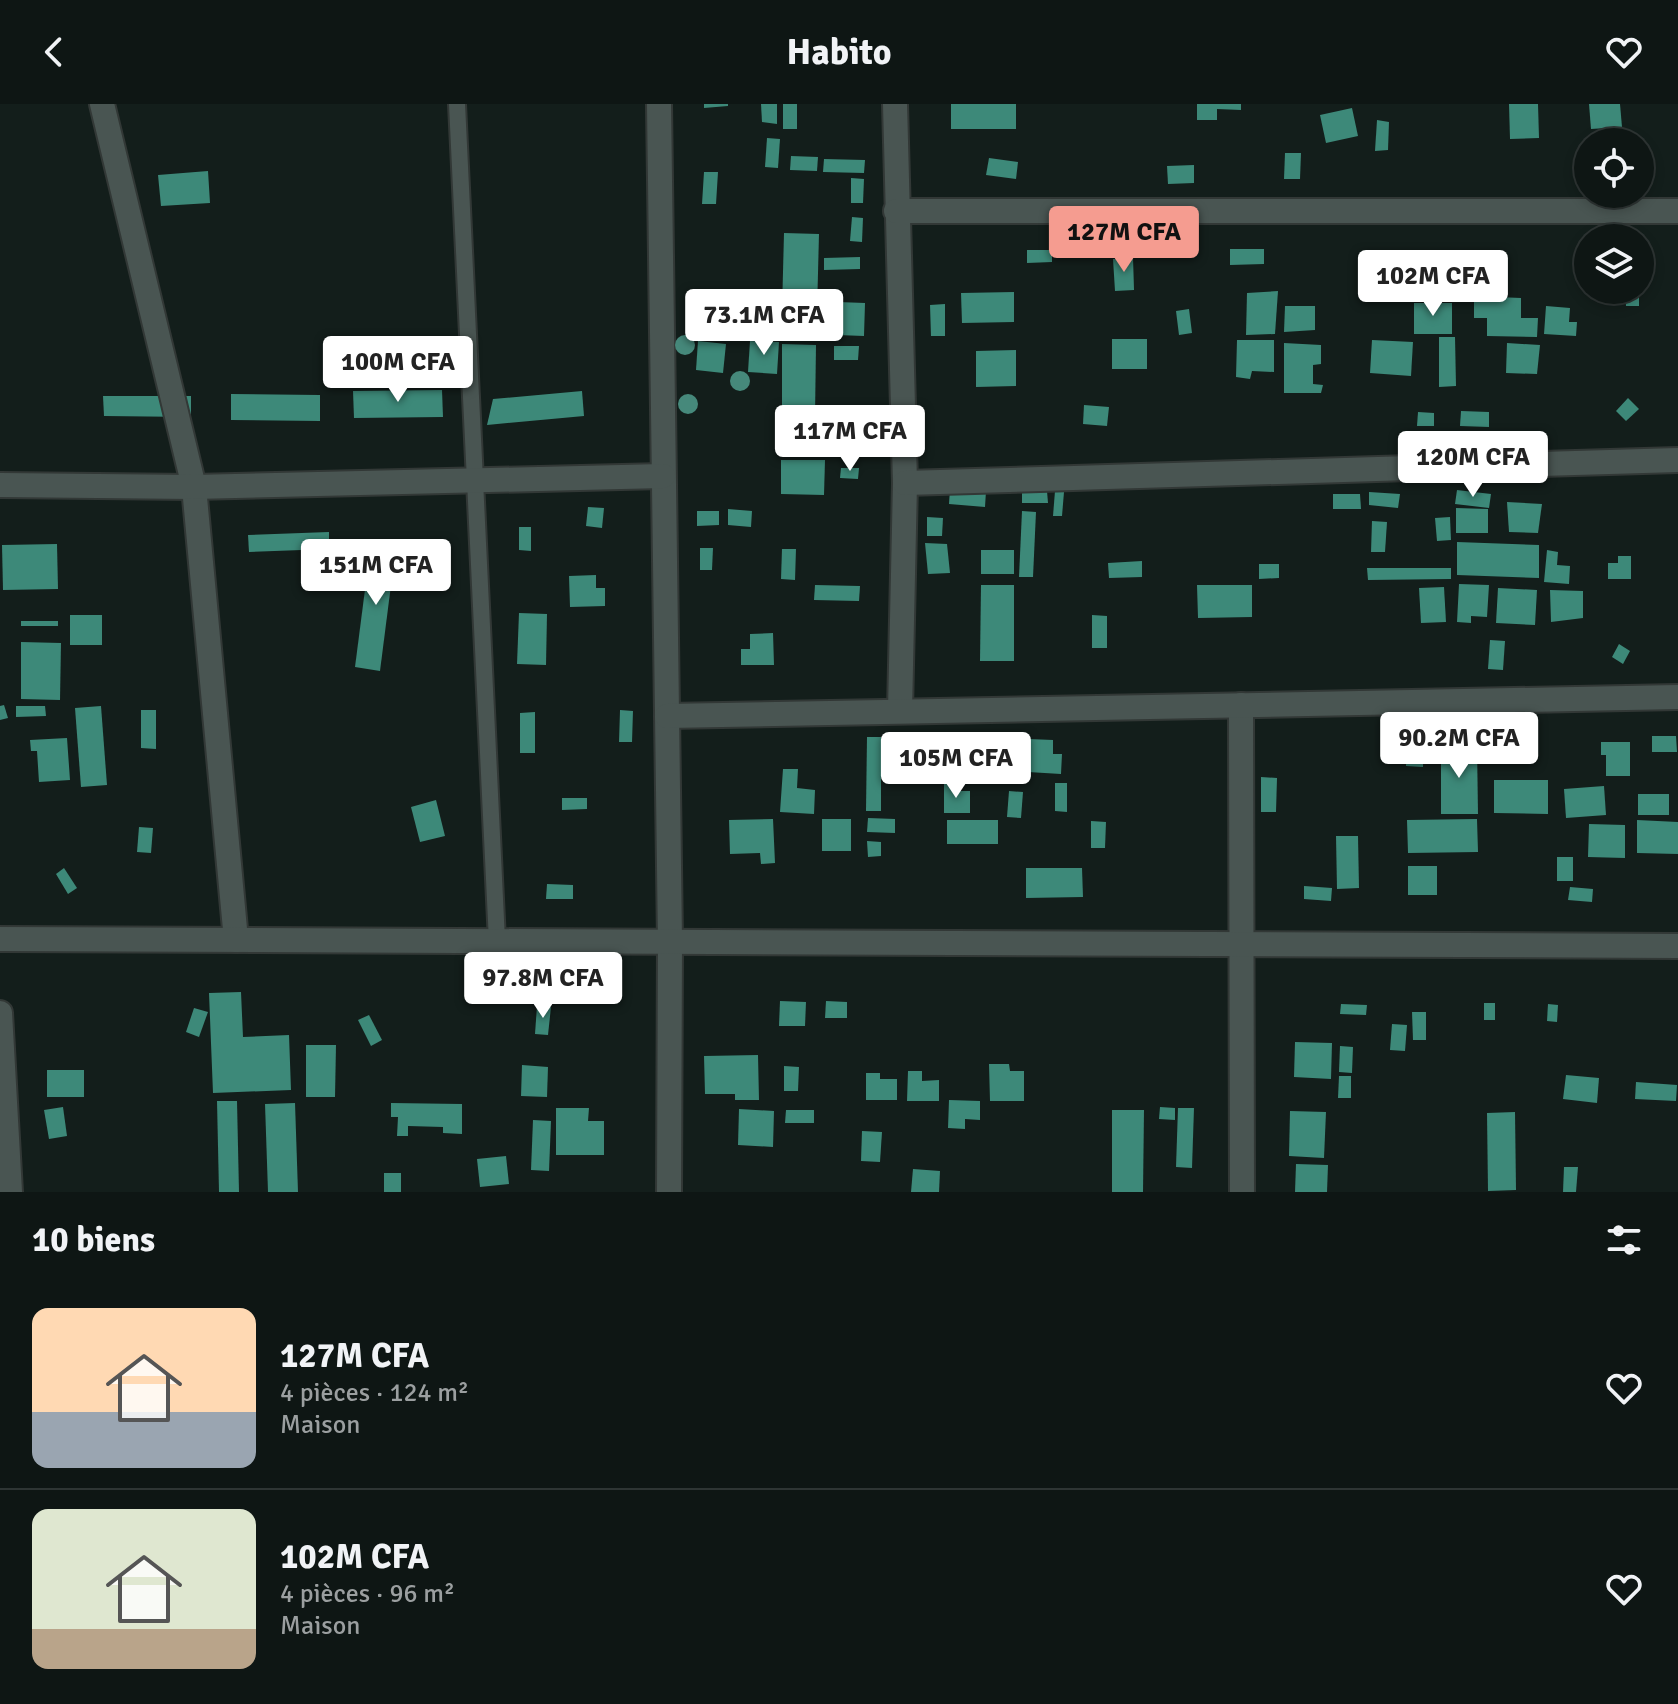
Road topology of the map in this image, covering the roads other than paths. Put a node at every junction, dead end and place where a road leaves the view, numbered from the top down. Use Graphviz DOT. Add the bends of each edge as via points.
graph roads {
  1 [pos="102,104"];
  2 [pos="457,104"];
  3 [pos="659,104"];
  4 [pos="895,104"];
  5 [pos="896,211"];
  6 [pos="1678,211"];
  7 [pos="1678,460"];
  8 [pos="663,476"];
  9 [pos="474,481"];
  10 [pos="905,483"];
  11 [pos="0,485"];
  12 [pos="194,487"];
  13 [pos="1678,697"];
  14 [pos="1241,705"];
  15 [pos="900,711"];
  16 [pos="667,716"];
  17 [pos="0,939"];
  18 [pos="236,940"];
  19 [pos="497,941"];
  20 [pos="670,942"];
  21 [pos="1241,944"];
  22 [pos="1678,946"];
  23 [pos="0,1013"];
  24 [pos="10,1192"];
  25 [pos="669,1192"];
  26 [pos="1242,1192"];
  1 -- 12 [label="street"];
  2 -- 9 [label="lane"];
  3 -- 8 [label="street"];
  4 -- 5 [label="street"];
  5 -- 6 [label="street"];
  5 -- 10 [label="street"];
  7 -- 10 [label="street"];
  8 -- 9 [label="street"];
  8 -- 16 [label="street"];
  9 -- 12 [label="street"];
  9 -- 19 [label="lane"];
  10 -- 15 [label="street"];
  11 -- 12 [label="street"];
  12 -- 18 [label="street"];
  13 -- 14 [label="street"];
  14 -- 15 [label="street"];
  14 -- 21 [label="street"];
  15 -- 16 [label="street"];
  16 -- 20 [label="street"];
  17 -- 18 [label="street"];
  18 -- 19 [label="street"];
  19 -- 20 [label="street"];
  20 -- 21 [label="street"];
  20 -- 25 [label="street"];
  21 -- 22 [label="street"];
  21 -- 26 [label="street"];
  23 -- 24 [label="street"];
}
